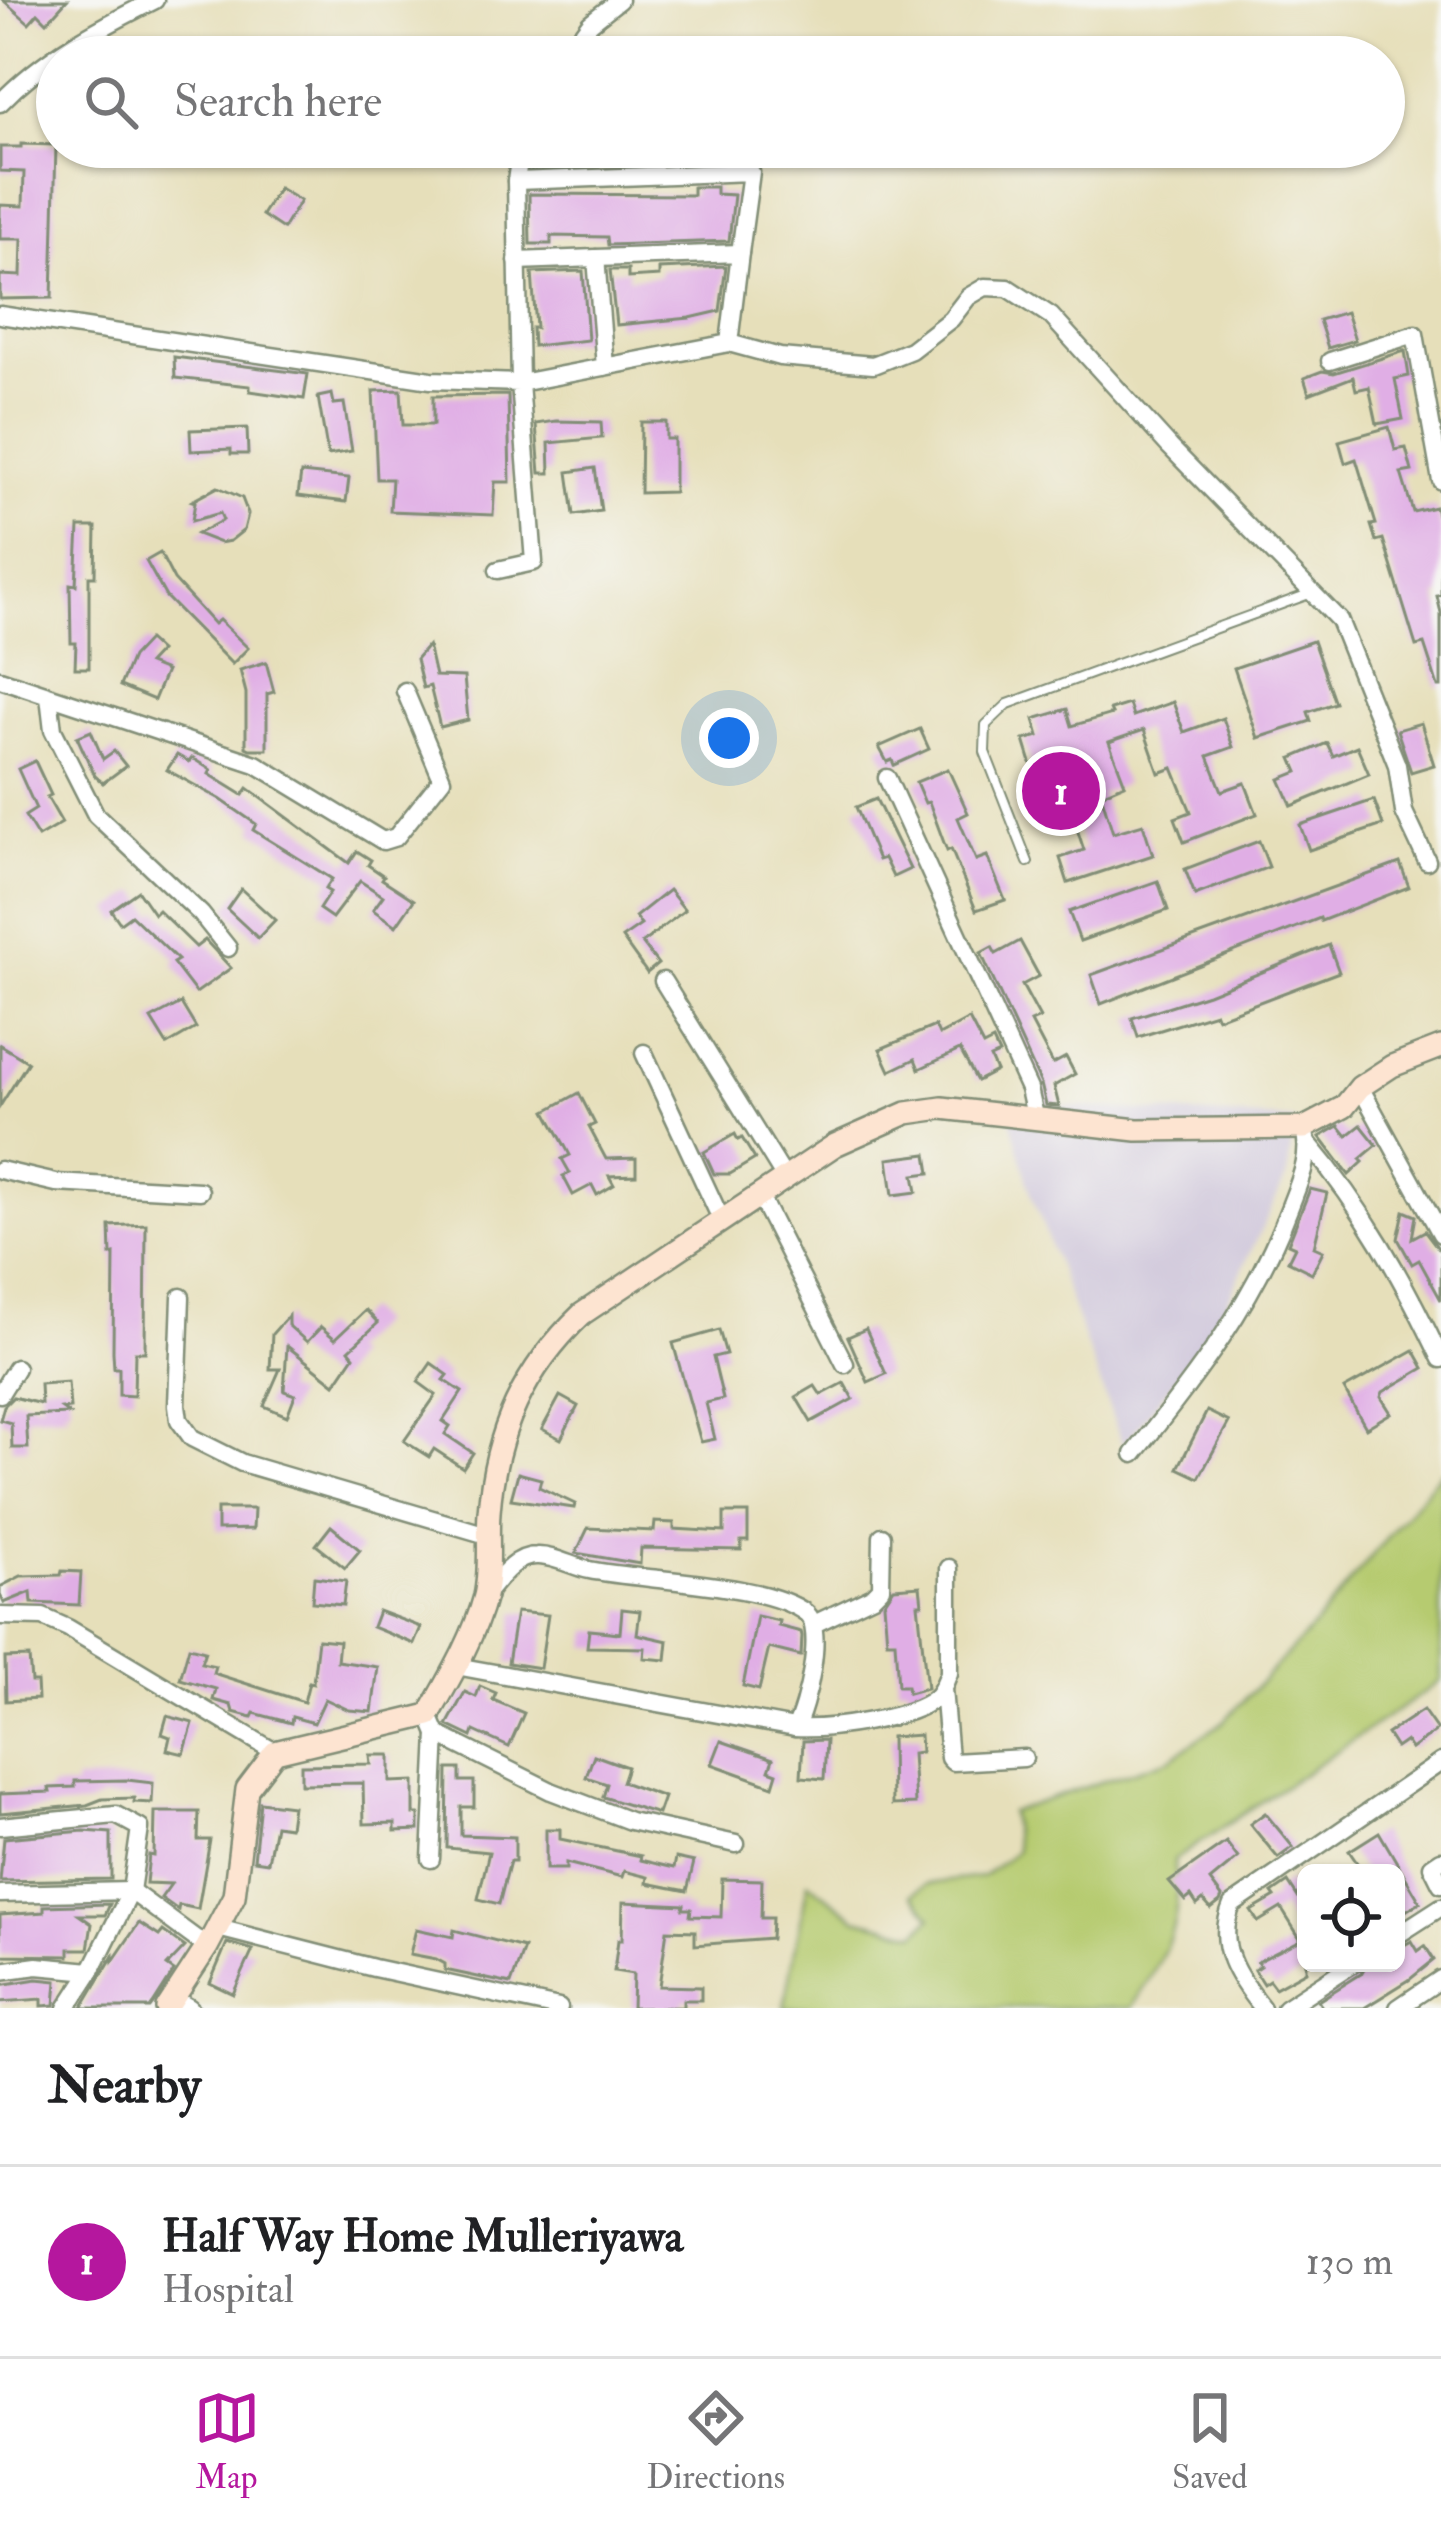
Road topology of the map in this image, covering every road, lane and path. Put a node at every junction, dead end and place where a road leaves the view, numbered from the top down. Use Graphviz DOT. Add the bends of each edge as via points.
graph roads {
  1 [pos="155,0"];
  2 [pos="620,0"];
  3 [pos="86,36"];
  4 [pos="581,36"];
  5 [pos="36,68"];
  6 [pos="0,103"];
  7 [pos="518,168"];
  8 [pos="516,181"];
  9 [pos="740,253"];
  10 [pos="596,258"];
  11 [pos="518,261"];
  12 [pos="0,315"];
  13 [pos="729,343"];
  14 [pos="1330,362"];
  15 [pos="604,367"];
  16 [pos="520,382"];
  17 [pos="1441,481"];
  18 [pos="498,570"];
  19 [pos="1316,592"];
  20 [pos="0,680"];
  21 [pos="406,691"];
  22 [pos="49,697"];
  23 [pos="887,778"];
  24 [pos="1427,861"];
  25 [pos="1028,862"];
  26 [pos="228,949"];
  27 [pos="663,981"];
  28 [pos="1441,1047"];
  29 [pos="644,1053"];
  30 [pos="1360,1088"];
  31 [pos="1035,1116"];
  32 [pos="1306,1136"];
  33 [pos="0,1170"];
  34 [pos="785,1178"];
  35 [pos="200,1191"];
  36 [pos="758,1195"];
  37 [pos="721,1219"];
  38 [pos="1441,1234"];
  39 [pos="182,1297"];
  40 [pos="1441,1359"];
  41 [pos="845,1364"];
  42 [pos="16,1368"];
  43 [pos="0,1394"];
  44 [pos="1134,1454"];
  45 [pos="487,1535"];
  46 [pos="882,1536"];
  47 [pos="949,1568"];
  48 [pos="485,1594"];
  49 [pos="0,1616"];
  50 [pos="814,1624"];
  51 [pos="456,1666"];
  52 [pos="943,1689"];
  53 [pos="433,1724"];
  54 [pos="795,1728"];
  55 [pos="275,1752"];
  56 [pos="1024,1758"];
  57 [pos="1441,1762"];
  58 [pos="0,1826"];
  59 [pos="736,1844"];
  60 [pos="431,1859"];
  61 [pos="1441,1860"];
  62 [pos="1441,1884"];
  63 [pos="131,1891"];
  64 [pos="0,1894"];
  65 [pos="1441,1907"];
  66 [pos="1405,1930"];
  67 [pos="213,1938"];
  68 [pos="0,1971"];
  69 [pos="91,1971"];
  70 [pos="1340,1972"];
  71 [pos="1441,1979"];
  72 [pos="176,2004"];
  73 [pos="67,2008"];
  74 [pos="559,2008"];
  75 [pos="1262,2008"];
  76 [pos="1285,2008"];
  77 [pos="1398,2008"];
  1 -- 3 [label="street"];
  2 -- 4 [label="street"];
  5 -- 6 [label="street"];
  7 -- 8 [label="street"];
  8 -- 9 [label="street" via="751,172"];
  8 -- 11 [label="street"];
  9 -- 10 [label="street"];
  9 -- 13 [label="street"];
  10 -- 11 [label="street"];
  10 -- 15 [label="street"];
  11 -- 16 [label="street"];
  12 -- 16 [label="street" via="430,380"];
  13 -- 15 [label="street"];
  13 -- 19 [label="street" via="780,357 873,364 911,350 968,297 1008,288 1051,316"];
  14 -- 17 [label="street" via="1415,334"];
  15 -- 16 [label="street"];
  16 -- 18 [label="street" via="534,562"];
  19 -- 24 [label="street" via="1339,620"];
  19 -- 25 [label="lane" via="1008,704 986,724 986,752"];
  20 -- 22 [label="street"];
  21 -- 22 [label="street" via="442,779 396,837 383,841 256,764"];
  22 -- 26 [label="street" via="53,730 96,815"];
  23 -- 31 [label="street"];
  27 -- 34 [label="street"];
  28 -- 30 [label="street"];
  29 -- 37 [label="street"];
  30 -- 32 [label="street"];
  30 -- 38 [label="street"];
  31 -- 32 [label="street" via="1137,1130"];
  31 -- 34 [label="street" via="907,1113 835,1144"];
  32 -- 40 [label="street" via="1403,1280"];
  32 -- 44 [label="street" via="1305,1168 1270,1259 1211,1358"];
  33 -- 35 [label="street" via="56,1184"];
  34 -- 36 [label="street"];
  36 -- 37 [label="street"];
  36 -- 41 [label="street"];
  37 -- 45 [label="street" via="582,1314 549,1346 512,1408"];
  39 -- 45 [label="street" via="177,1405 192,1438 242,1463"];
  42 -- 43 [label="street"];
  45 -- 48 [label="street"];
  46 -- 50 [label="street" via="881,1588"];
  47 -- 52 [label="street"];
  48 -- 50 [label="street" via="512,1565 535,1555 585,1570 759,1594"];
  48 -- 51 [label="street"];
  49 -- 55 [label="street" via="43,1617 68,1628"];
  50 -- 54 [label="street" via="811,1685"];
  51 -- 53 [label="street"];
  51 -- 54 [label="street"];
  52 -- 54 [label="street" via="932,1702 877,1720"];
  52 -- 56 [label="street" via="953,1762"];
  53 -- 55 [label="street"];
  53 -- 59 [label="street" via="551,1791 630,1821"];
  53 -- 60 [label="street"];
  55 -- 67 [label="street" via="247,1789 234,1896"];
  57 -- 75 [label="street" via="1232,1905 1232,1971"];
  58 -- 63 [label="street" via="116,1815 140,1828"];
  61 -- 62 [label="street" via="1432,1866"];
  63 -- 64 [label="street"];
  63 -- 67 [label="street"];
  63 -- 69 [label="street"];
  65 -- 66 [label="street"];
  67 -- 72 [label="street"];
  67 -- 74 [label="street"];
  68 -- 69 [label="street"];
  69 -- 73 [label="street"];
  70 -- 76 [label="street"];
  71 -- 77 [label="street"];
}
